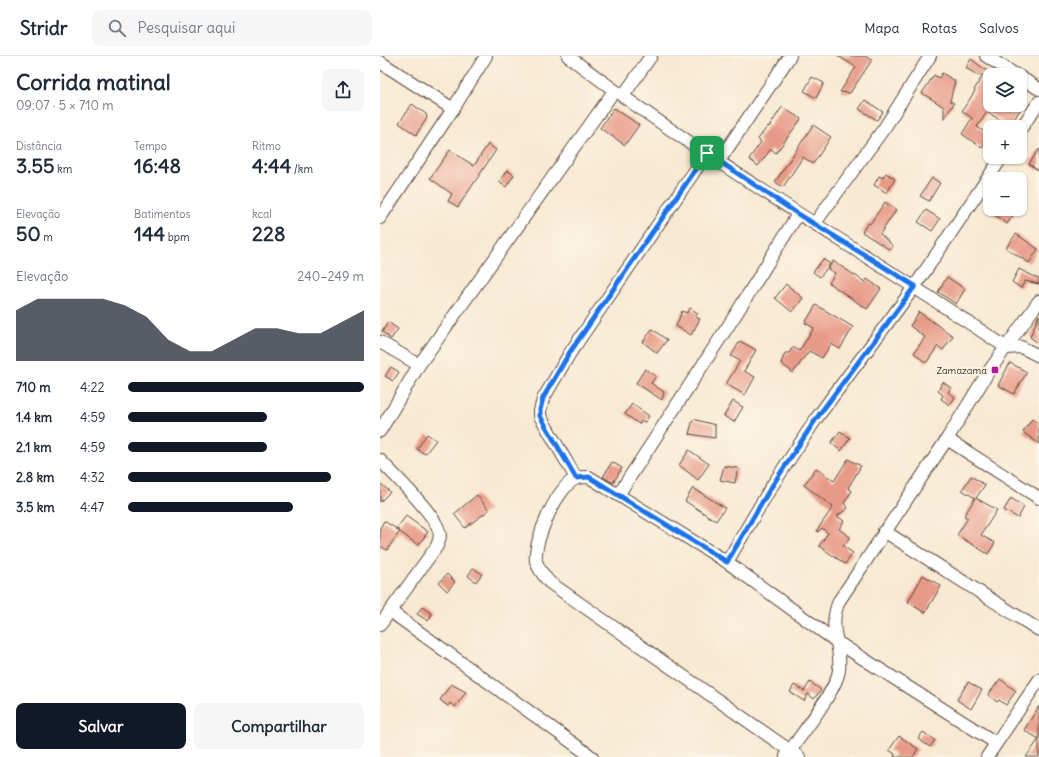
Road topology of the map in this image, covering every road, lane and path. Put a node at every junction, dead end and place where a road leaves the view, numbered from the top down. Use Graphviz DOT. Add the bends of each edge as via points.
graph roads {
  1 [pos="486,56"];
  2 [pos="568,56"];
  3 [pos="651,56"];
  4 [pos="790,56"];
  5 [pos="930,56"];
  6 [pos="986,56"];
  7 [pos="380,62"];
  8 [pos="1005,68"];
  9 [pos="1027,81"];
  10 [pos="1039,89"];
  11 [pos="619,93"];
  12 [pos="1039,102"];
  13 [pos="453,109"];
  14 [pos="1027,120"];
  15 [pos="707,153"];
  16 [pos="719,161"];
  17 [pos="997,164"];
  18 [pos="384,205"];
  19 [pos="798,214"];
  20 [pos="380,218"];
  21 [pos="815,223"];
  22 [pos="915,286"];
  23 [pos="1039,301"];
  24 [pos="380,342"];
  25 [pos="1007,348"];
  26 [pos="1039,356"];
  27 [pos="419,365"];
  28 [pos="380,431"];
  29 [pos="947,439"];
  30 [pos="380,460"];
  31 [pos="576,478"];
  32 [pos="618,495"];
  33 [pos="1039,498"];
  34 [pos="884,531"];
  35 [pos="727,562"];
  36 [pos="390,611"];
  37 [pos="380,625"];
  38 [pos="1039,630"];
  39 [pos="837,642"];
  40 [pos="1039,680"];
  41 [pos="996,743"];
  42 [pos="792,755"];
  43 [pos="592,757"];
  44 [pos="987,757"];
  1 -- 13 [label="street"];
  2 -- 11 [label="street"];
  3 -- 11 [label="street"];
  4 -- 16 [label="street"];
  5 -- 21 [label="street" via="885,126"];
  6 -- 8 [label="street"];
  7 -- 13 [label="street"];
  9 -- 10 [label="street"];
  11 -- 15 [label="street"];
  11 -- 27 [label="street"];
  12 -- 14 [label="street"];
  13 -- 18 [label="street"];
  15 -- 16 [label="street"];
  15 -- 31 [label="street" via="570,352 543,398 540,416"];
  16 -- 19 [label="street"];
  17 -- 22 [label="street"];
  18 -- 20 [label="street"];
  19 -- 21 [label="street"];
  19 -- 32 [label="street"];
  21 -- 22 [label="street"];
  22 -- 25 [label="street"];
  22 -- 35 [label="street" via="816,419 770,489"];
  23 -- 25 [label="street"];
  24 -- 27 [label="street"];
  25 -- 26 [label="street" via="1021,347"];
  25 -- 29 [label="street"];
  27 -- 28 [label="street"];
  29 -- 33 [label="street"];
  29 -- 34 [label="street"];
  30 -- 36 [label="street" via="428,513 440,532 437,546"];
  31 -- 32 [label="street" via="589,477"];
  31 -- 42 [label="street" via="563,490 537,543 536,563 549,582"];
  32 -- 35 [label="street"];
  34 -- 38 [label="street"];
  34 -- 39 [label="street" via="839,601 833,628"];
  35 -- 39 [label="street"];
  36 -- 37 [label="street"];
  36 -- 43 [label="street"];
  39 -- 41 [label="street"];
  39 -- 42 [label="street" via="839,672"];
  40 -- 41 [label="street"];
  41 -- 44 [label="street"];
}
